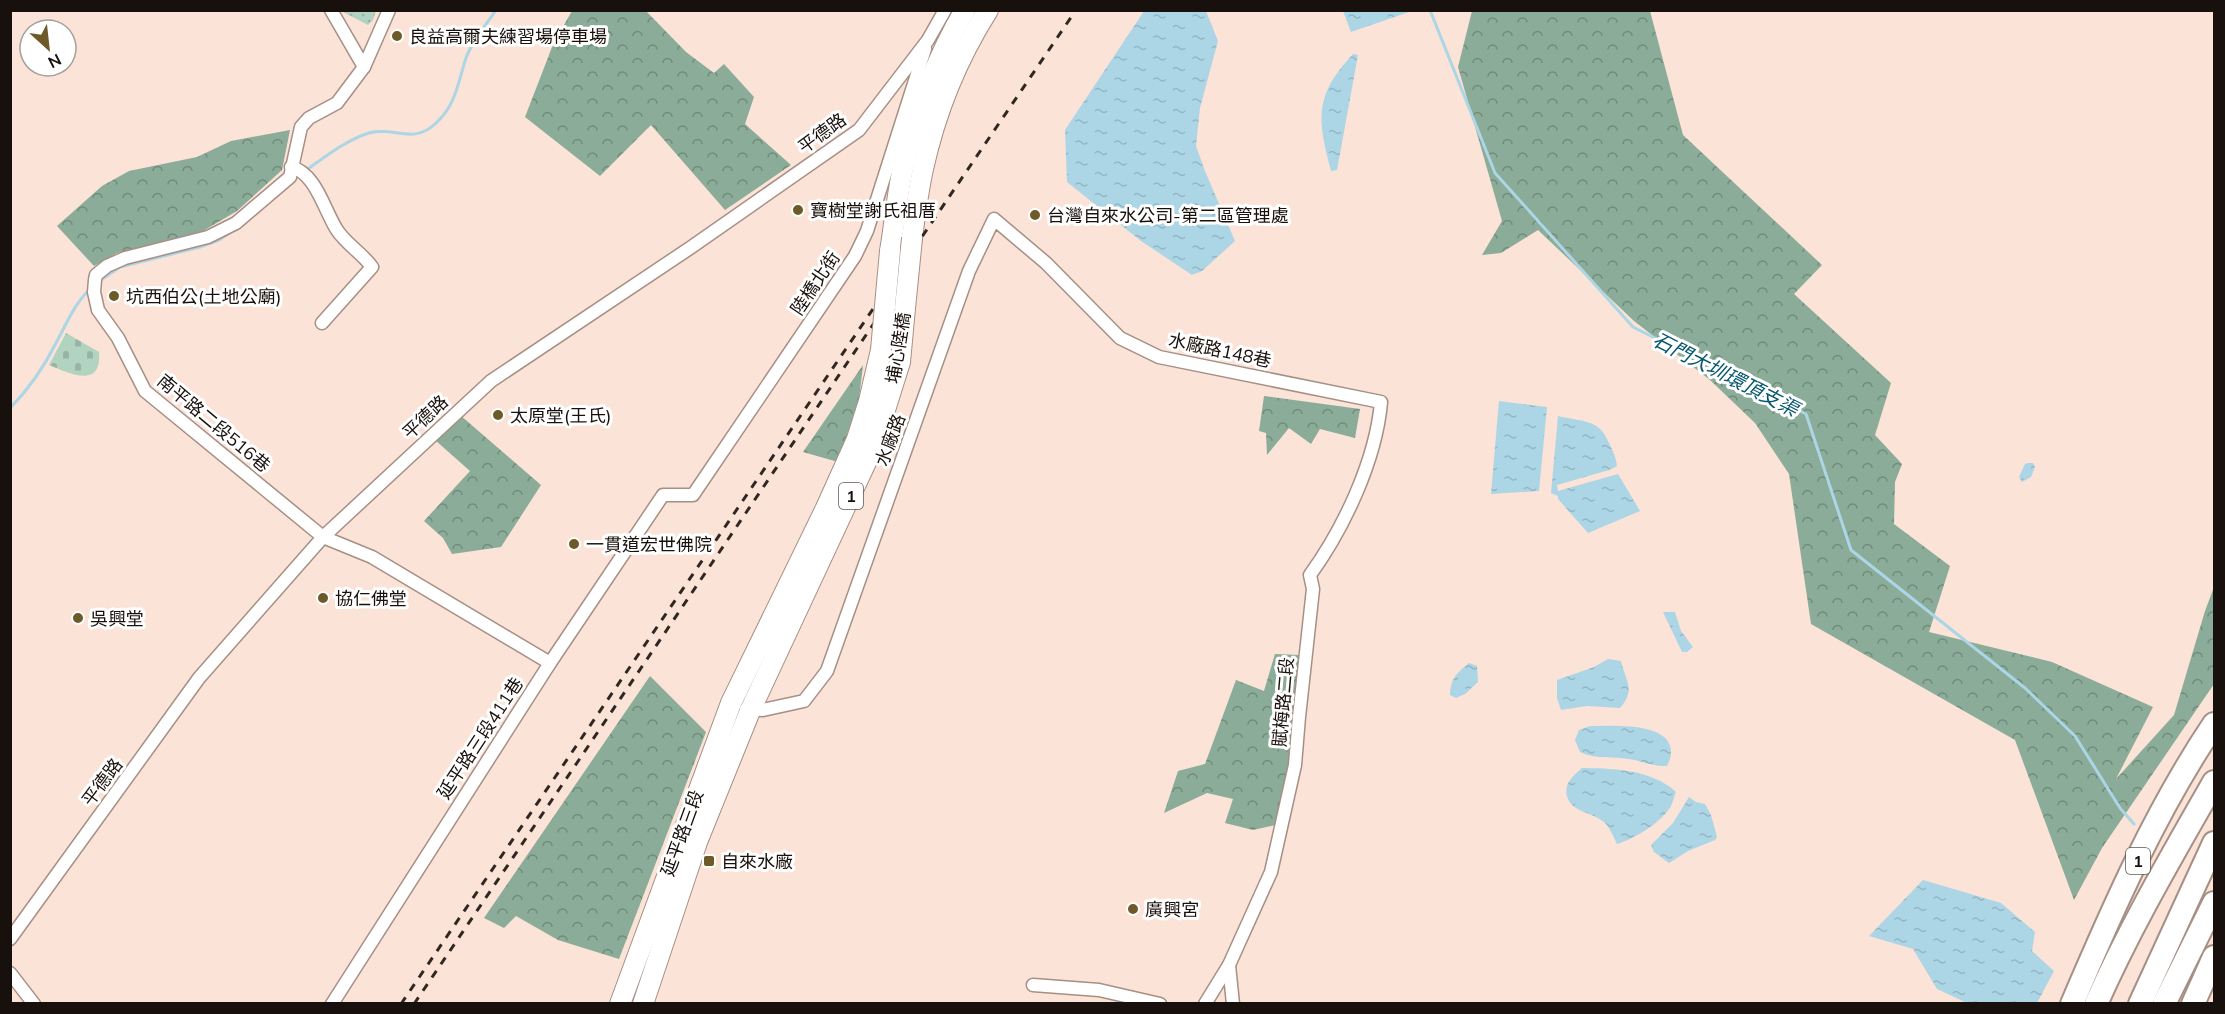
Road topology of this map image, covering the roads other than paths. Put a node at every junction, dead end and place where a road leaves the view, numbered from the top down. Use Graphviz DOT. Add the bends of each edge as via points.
graph roads {
  1 [pos="331,10"];
  2 [pos="389,10"];
  3 [pos="945,10"];
  4 [pos="964,10"];
  5 [pos="987,10"];
  6 [pos="928,40"];
  7 [pos="364,67"];
  8 [pos="294,168"];
  9 [pos="994,219"];
  10 [pos="322,323"];
  11 [pos="1380,402"];
  12 [pos="663,495"];
  13 [pos="323,537"];
  14 [pos="550,663"];
  15 [pos="750,664"];
  16 [pos="768,674"];
  17 [pos="731,703"];
  18 [pos="750,711"];
  19 [pos="2214,724"];
  20 [pos="2214,782"];
  21 [pos="2197,812"];
  22 [pos="2214,843"];
  23 [pos="2214,903"];
  24 [pos="10,939"];
  25 [pos="2214,957"];
  26 [pos="1229,964"];
  27 [pos="10,973"];
  28 [pos="1033,985"];
  29 [pos="34,1004"];
  30 [pos="332,1004"];
  31 [pos="620,1004"];
  32 [pos="643,1004"];
  33 [pos="1160,1004"];
  34 [pos="1205,1004"];
  35 [pos="1233,1004"];
  36 [pos="2072,1004"];
  37 [pos="2080,1004"];
  38 [pos="2096,1004"];
  39 [pos="2140,1004"];
  40 [pos="2164,1004"];
  41 [pos="2193,1004"];
  1 -- 7 [label="street"];
  2 -- 7 [label="street, 南平路二段516巷"];
  3 -- 6 [label="street, 平德路"];
  4 -- 15 [label="main road, 埔心陸橋 / 1, bridge" via="922,103 904,165 890,251 881,350 857,439"];
  5 -- 16 [label="main road, 埔心陸橋 / 1, bridge" via="941,104 923,168 900,362 874,445"];
  6 -- 12 [label="street, 陸橋北街" via="871,220 855,256 693,495"];
  6 -- 13 [label="street, 平德路" via="859,130 491,381"];
  7 -- 8 [label="street, 南平路二段516巷" via="337,103 309,118 301,127"];
  8 -- 10 [label="street" via="309,179 338,231 372,267"];
  8 -- 13 [label="street, 南平路二段516巷" via="290,177 236,223 208,237 125,258 96,275 94,286 99,310 145,391"];
  9 -- 11 [label="street, 水廠路148巷" via="1046,263 1120,338 1160,357"];
  9 -- 18 [label="street, 水廠路" via="969,271 827,671 804,701"];
  11 -- 26 [label="street, 賦梅路二段" via="1378,428 1356,492 1310,575 1313,589 1295,765 1271,872"];
  12 -- 14 [label="street, 延平路三段411巷"];
  13 -- 14 [label="street, 南平路二段516巷" via="372,557"];
  13 -- 24 [label="street, 平德路" via="199,678"];
  14 -- 30 [label="street, 延平路三段411巷"];
  15 -- 17 [label="main road, 延平路三段 / 1"];
  16 -- 18 [label="main road, 延平路三段 / 1"];
  17 -- 18 [label="street"];
  17 -- 31 [label="main road, 延平路三段 / 1"];
  18 -- 32 [label="main road, 延平路三段 / 1" via="697,842"];
  19 -- 36 [label="highway, 1" via="2168,799 2102,932"];
  20 -- 21 [label="highway"];
  21 -- 37 [label="highway" via="2148,883"];
  21 -- 38 [label="highway"];
  22 -- 39 [label="highway"];
  23 -- 40 [label="highway"];
  25 -- 41 [label="highway"];
  26 -- 34 [label="street, 賦梅路二段"];
  26 -- 35 [label="street"];
  27 -- 29 [label="street"];
  28 -- 33 [label="street" via="1099,990"];
}
